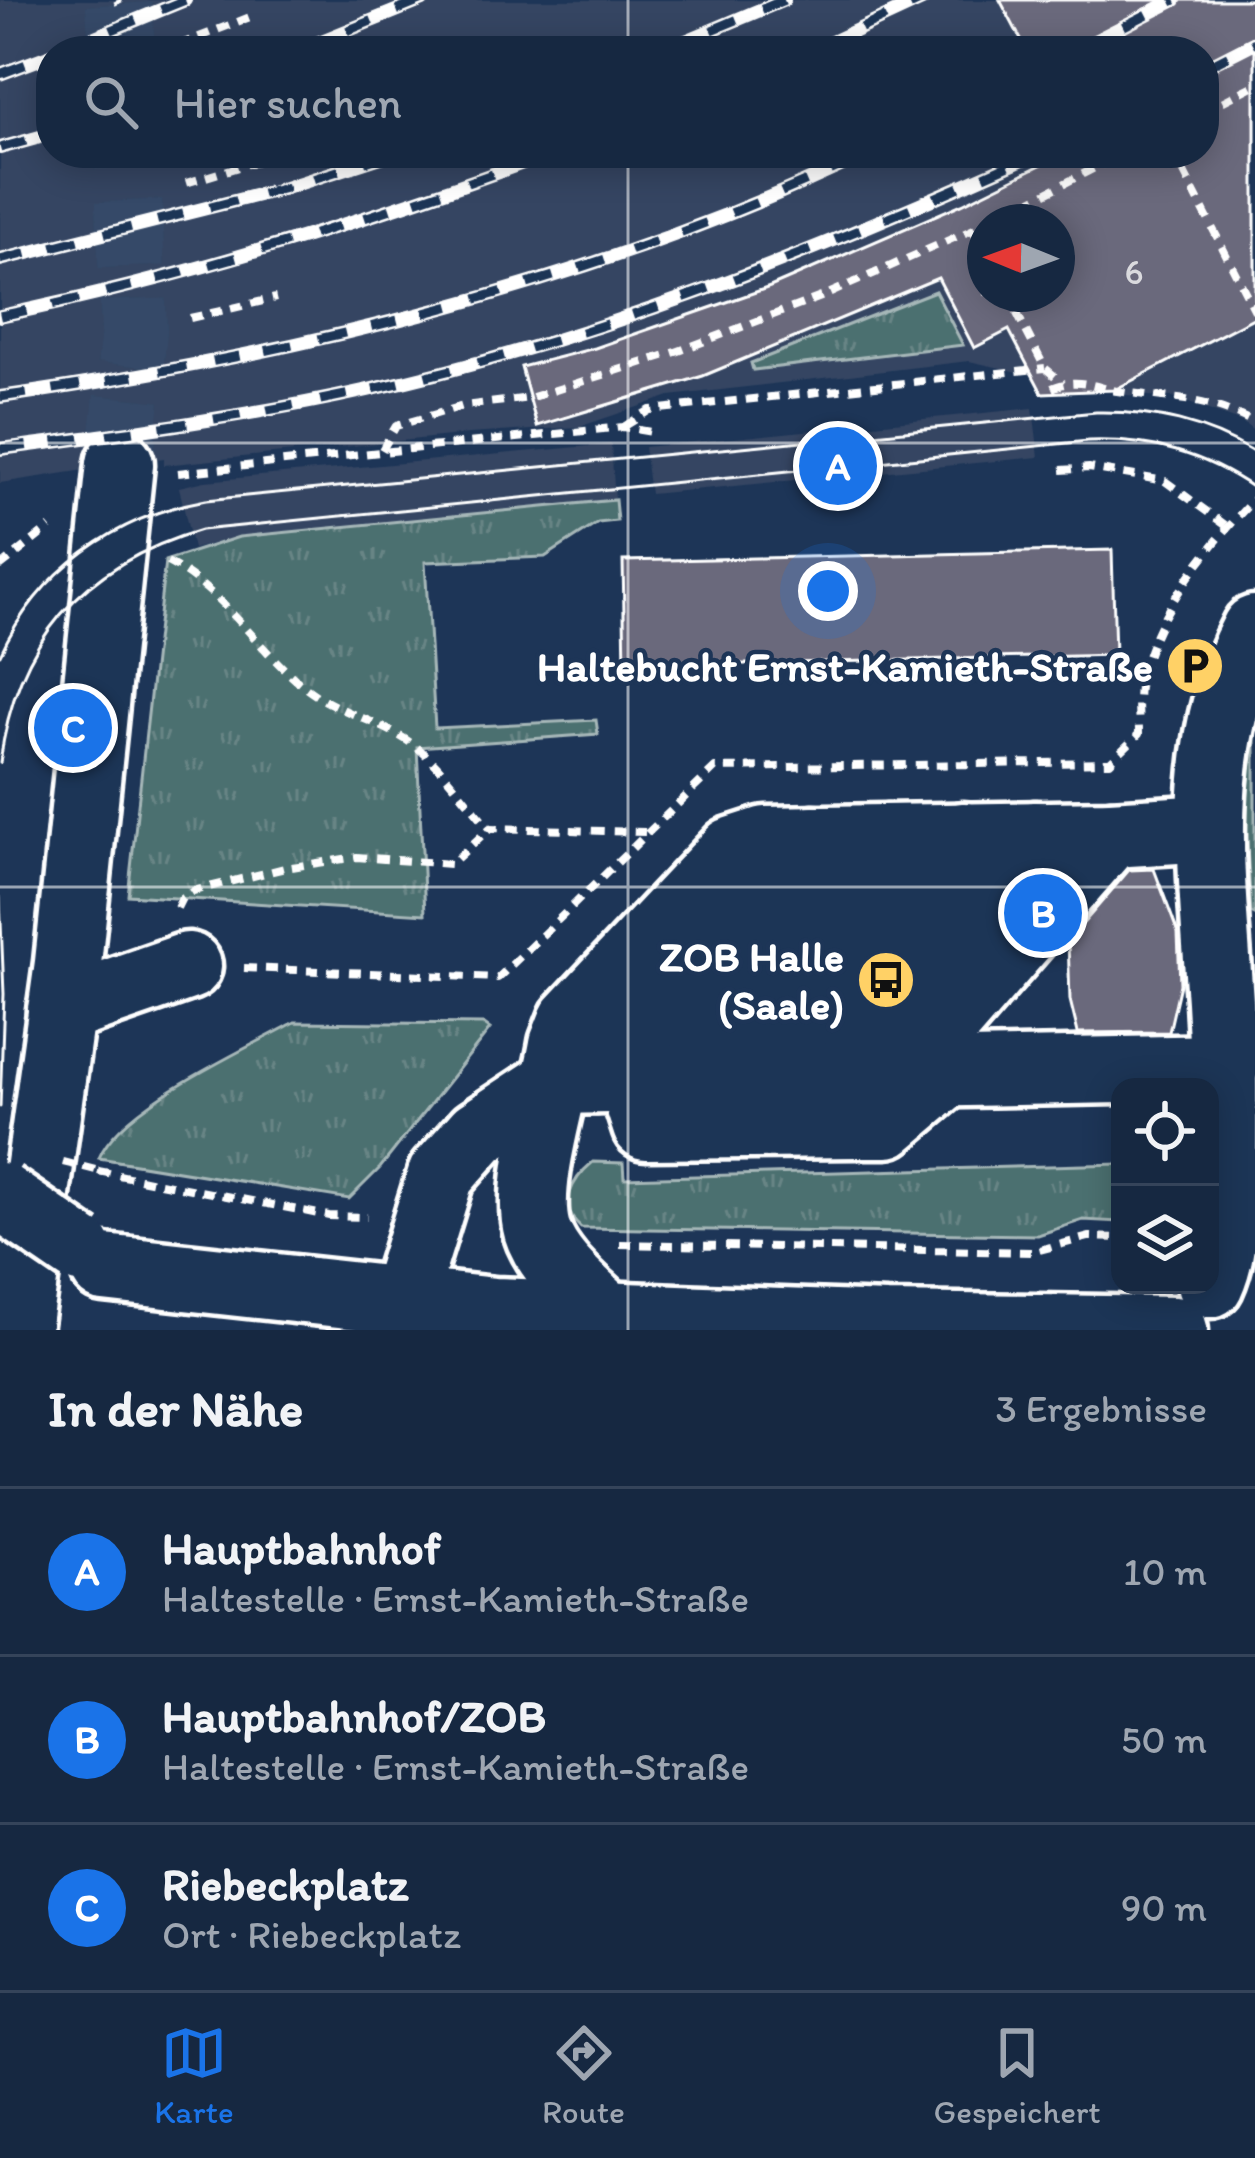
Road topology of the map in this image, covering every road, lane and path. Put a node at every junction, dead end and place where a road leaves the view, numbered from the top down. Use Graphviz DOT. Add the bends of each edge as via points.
graph roads {
  1 [pos="255,15"];
  2 [pos="204,36"];
  3 [pos="1255,85"];
  4 [pos="1219,104"];
  5 [pos="235,168"];
  6 [pos="1095,168"];
  7 [pos="1182,168"];
  8 [pos="186,183"];
  9 [pos="1024,204"];
  10 [pos="967,233"];
  11 [pos="276,298"];
  12 [pos="1255,310"];
  13 [pos="1016,312"];
  14 [pos="190,318"];
  15 [pos="1045,368"];
  16 [pos="1064,383"];
  17 [pos="1052,388"];
  18 [pos="1255,423"];
  19 [pos="623,427"];
  20 [pos="651,432"];
  21 [pos="382,451"];
  22 [pos="1061,470"];
  23 [pos="117,477"];
  24 [pos="1255,498"];
  25 [pos="1228,527"];
  26 [pos="165,561"];
  27 [pos="1255,629"];
  28 [pos="1110,762"];
  29 [pos="490,828"];
  30 [pos="1209,828"];
  31 [pos="647,832"];
  32 [pos="1111,834"];
  33 [pos="1036,835"];
  34 [pos="964,836"];
  35 [pos="888,838"];
  36 [pos="182,898"];
  37 [pos="188,966"];
  38 [pos="271,968"];
  39 [pos="424,973"];
  40 [pos="61,1010"];
  41 [pos="1225,1068"];
  42 [pos="924,1074"];
  43 [pos="831,1076"];
  44 [pos="751,1077"];
  45 [pos="614,1080"];
  46 [pos="0,1196"];
  47 [pos="0,1239"];
  48 [pos="87,1260"];
  49 [pos="1219,1260"];
  50 [pos="1205,1294"];
  51 [pos="396,1316"];
  52 [pos="609,1317"];
  53 [pos="17,1330"];
  54 [pos="188,1330"];
  55 [pos="1172,1330"];
  1 -- 2 [label="path"];
  3 -- 4 [label="path"];
  5 -- 8 [label="path"];
  6 -- 9 [label="path"];
  7 -- 12 [label="path"];
  10 -- 21 [label="path" via="676,352 530,398 396,426"];
  11 -- 14 [label="path"];
  13 -- 15 [label="path"];
  15 -- 16 [label="path"];
  15 -- 19 [label="path" via="650,410"];
  16 -- 17 [label="path"];
  16 -- 18 [label="path" via="1192,398"];
  19 -- 20 [label="path"];
  19 -- 21 [label="path"];
  21 -- 23 [label="path"];
  22 -- 25 [label="path" via="1165,481"];
  23 -- 40 [label="street"];
  24 -- 25 [label="path"];
  25 -- 28 [label="path" via="1168,611 1139,687 1138,734"];
  26 -- 29 [label="path" via="198,578 326,705 416,747"];
  27 -- 30 [label="street" via="1226,695"];
  29 -- 31 [label="path"];
  29 -- 36 [label="path" via="451,864 357,857"];
  30 -- 32 [label="street"];
  30 -- 41 [label="street"];
  32 -- 33 [label="street"];
  32 -- 42 [label="street"];
  33 -- 34 [label="street"];
  33 -- 43 [label="street"];
  34 -- 35 [label="street"];
  34 -- 44 [label="street"];
  35 -- 45 [label="street"];
  35 -- 45 [label="street" via="766,840 732,851 572,1021"];
  37 -- 40 [label="street"];
  38 -- 39 [label="path"];
  40 -- 53 [label="street"];
  41 -- 42 [label="street"];
  41 -- 49 [label="street"];
  42 -- 43 [label="street"];
  42 -- 45 [label="street" via="887,1124 646,1126"];
  43 -- 44 [label="street"];
  44 -- 45 [label="street"];
  45 -- 51 [label="street" via="478,1133 441,1175"];
  45 -- 52 [label="street" via="532,1192 538,1232 558,1267"];
  46 -- 48 [label="street, bridge"];
  47 -- 48 [label="street"];
  48 -- 51 [label="street"];
  48 -- 54 [label="street"];
  50 -- 55 [label="street"];
  51 -- 52 [label="street"];
  52 -- 55 [label="street"];
}
